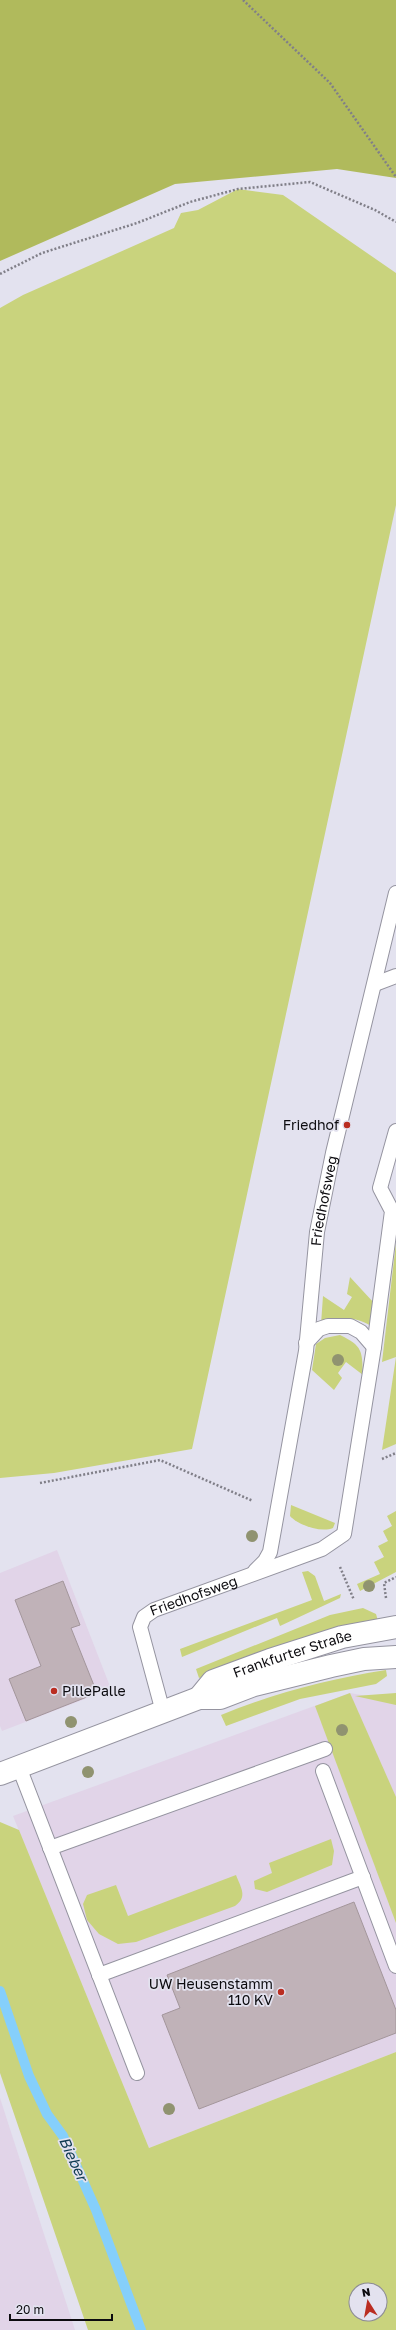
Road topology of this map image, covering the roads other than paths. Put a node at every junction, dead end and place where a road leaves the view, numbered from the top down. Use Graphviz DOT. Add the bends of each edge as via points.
graph roads {
  1 [pos="396,893"];
  2 [pos="396,976"];
  3 [pos="375,984"];
  4 [pos="396,1132"];
  5 [pos="306,1343"];
  6 [pos="374,1347"];
  7 [pos="254,1572"];
  8 [pos="396,1627"];
  9 [pos="396,1657"];
  10 [pos="199,1698"];
  11 [pos="163,1712"];
  12 [pos="325,1750"];
  13 [pos="10,1770"];
  14 [pos="324,1771"];
  15 [pos="50,1848"];
  16 [pos="363,1877"];
  17 [pos="396,1966"];
  18 [pos="99,1975"];
  19 [pos="137,2072"];
  1 -- 3 [label="lane, Friedhofsweg"];
  2 -- 3 [label="lane"];
  3 -- 5 [label="lane, Friedhofsweg" via="333,1153 317,1232"];
  4 -- 6 [label="lane" via="380,1188 392,1211"];
  5 -- 6 [label="lane" via="324,1327 350,1326 361,1332"];
  5 -- 7 [label="lane, Friedhofsweg" via="270,1552"];
  6 -- 7 [label="lane" via="344,1534 322,1549"];
  7 -- 11 [label="lane, Friedhofsweg" via="154,1610 144,1617 140,1627"];
  8 -- 10 [label="street, Frankfurter Straße" via="342,1637 270,1660 213,1681"];
  9 -- 10 [label="street, Frankfurter Straße" via="364,1659 254,1685 220,1698"];
  10 -- 11 [label="street, Frankfurter Straße"];
  11 -- 13 [label="street, Frankfurter Straße"];
  12 -- 15 [label="lane"];
  13 -- 15 [label="lane"];
  14 -- 16 [label="lane"];
  15 -- 18 [label="lane"];
  16 -- 17 [label="lane"];
  16 -- 18 [label="lane"];
  18 -- 19 [label="lane"];
}
